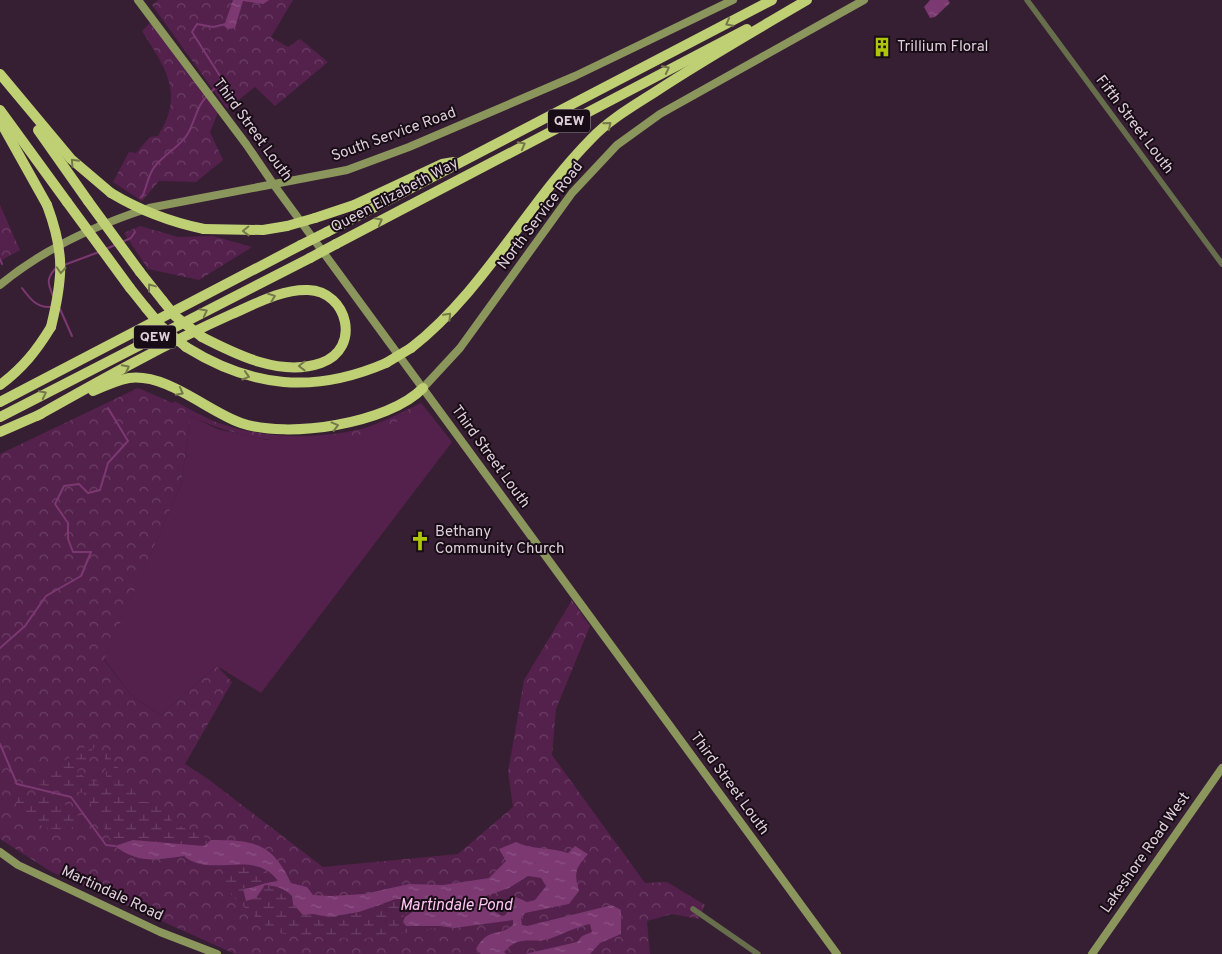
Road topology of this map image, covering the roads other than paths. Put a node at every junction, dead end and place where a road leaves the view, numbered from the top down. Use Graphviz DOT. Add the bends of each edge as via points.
graph roads {
  1 [pos="138,0"];
  2 [pos="733,0"];
  3 [pos="772,0"];
  4 [pos="803,0"];
  5 [pos="807,0"];
  6 [pos="864,0"];
  7 [pos="1026,0"];
  8 [pos="0,75"];
  9 [pos="0,110"];
  10 [pos="0,121"];
  11 [pos="465,160"];
  12 [pos="274,185"];
  13 [pos="1222,264"];
  14 [pos="0,285"];
  15 [pos="0,385"];
  16 [pos="423,388"];
  17 [pos="0,402"];
  18 [pos="37,416"];
  19 [pos="0,417"];
  20 [pos="0,432"];
  21 [pos="1222,768"];
  22 [pos="0,852"];
  23 [pos="693,909"];
  24 [pos="217,954"];
  25 [pos="758,954"];
  26 [pos="838,954"];
  27 [pos="1092,954"];
  1 -- 12 [label="main road, Third Street Louth"];
  2 -- 12 [label="main road, South Service Road" via="575,76 417,144 347,170"];
  3 -- 11 [label="highway, Queen Elizabeth Way / QEW, one-way"];
  19 -- 4 [label="highway, Queen Elizabeth Way / QEW, one-way, bridge"];
  9 -- 5 [label="highway, one-way, bridge" via="130,288 160,326 186,347 243,376 289,384 343,379 386,363 411,348 454,311 562,171 592,138 618,116"];
  6 -- 16 [label="main road, North Service Road" via="660,114 617,145 572,194 460,348"];
  7 -- 13 [label="street, Fifth Street Louth"];
  11 -- 8 [label="highway, one-way, bridge" via="442,164 354,205 287,226 263,230 204,229 156,216 111,193 71,159"];
  18 -- 8 [label="highway, one-way, bridge" via="206,326 284,293 308,290 327,295 338,303 347,325 344,341 335,354 309,366 254,361 202,337 175,316 140,272"];
  10 -- 15 [label="highway, one-way, bridge" via="48,205 62,260 60,288 51,327 35,353 18,372"];
  11 -- 17 [label="highway, Queen Elizabeth Way / QEW, bridge"];
  12 -- 14 [label="main road, South Service Road" via="149,208 113,220 53,249"];
  12 -- 16 [label="main road, Third Street Louth"];
  18 -- 16 [label="highway, one-way" via="102,387 130,378 149,378 243,424 325,428 376,415"];
  16 -- 26 [label="main road, Third Street Louth"];
  18 -- 20 [label="highway"];
  21 -- 27 [label="main road, Lakeshore Road West"];
  22 -- 24 [label="main road, Martindale Road" via="18,865 160,932"];
  23 -- 25 [label="street"];
}
